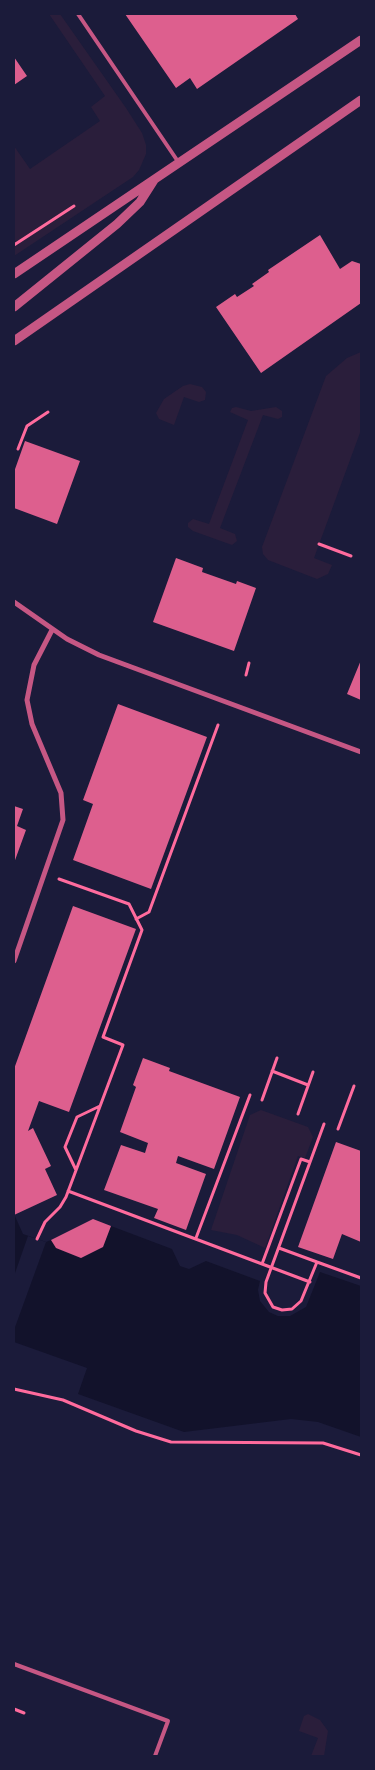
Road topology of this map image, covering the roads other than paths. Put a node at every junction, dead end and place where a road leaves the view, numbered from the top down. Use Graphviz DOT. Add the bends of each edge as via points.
graph roads {
  1 [pos="78,14"];
  2 [pos="361,40"];
  3 [pos="361,100"];
  4 [pos="179,163"];
  5 [pos="154,180"];
  6 [pos="14,274"];
  7 [pos="14,307"];
  8 [pos="14,341"];
  9 [pos="14,602"];
  10 [pos="52,630"];
  11 [pos="361,752"];
  12 [pos="14,961"];
  13 [pos="14,1664"];
  14 [pos="155,1756"];
  1 -- 4 [label="lane"];
  2 -- 4 [label="street"];
  3 -- 8 [label="street"];
  4 -- 5 [label="street"];
  5 -- 6 [label="street"];
  5 -- 7 [label="street" via="140,202 117,224"];
  9 -- 10 [label="street"];
  10 -- 11 [label="street" via="115,661"];
  10 -- 12 [label="street" via="34,666 27,696 32,724 61,793 63,820"];
  13 -- 14 [label="lane" via="168,1722"];
}
